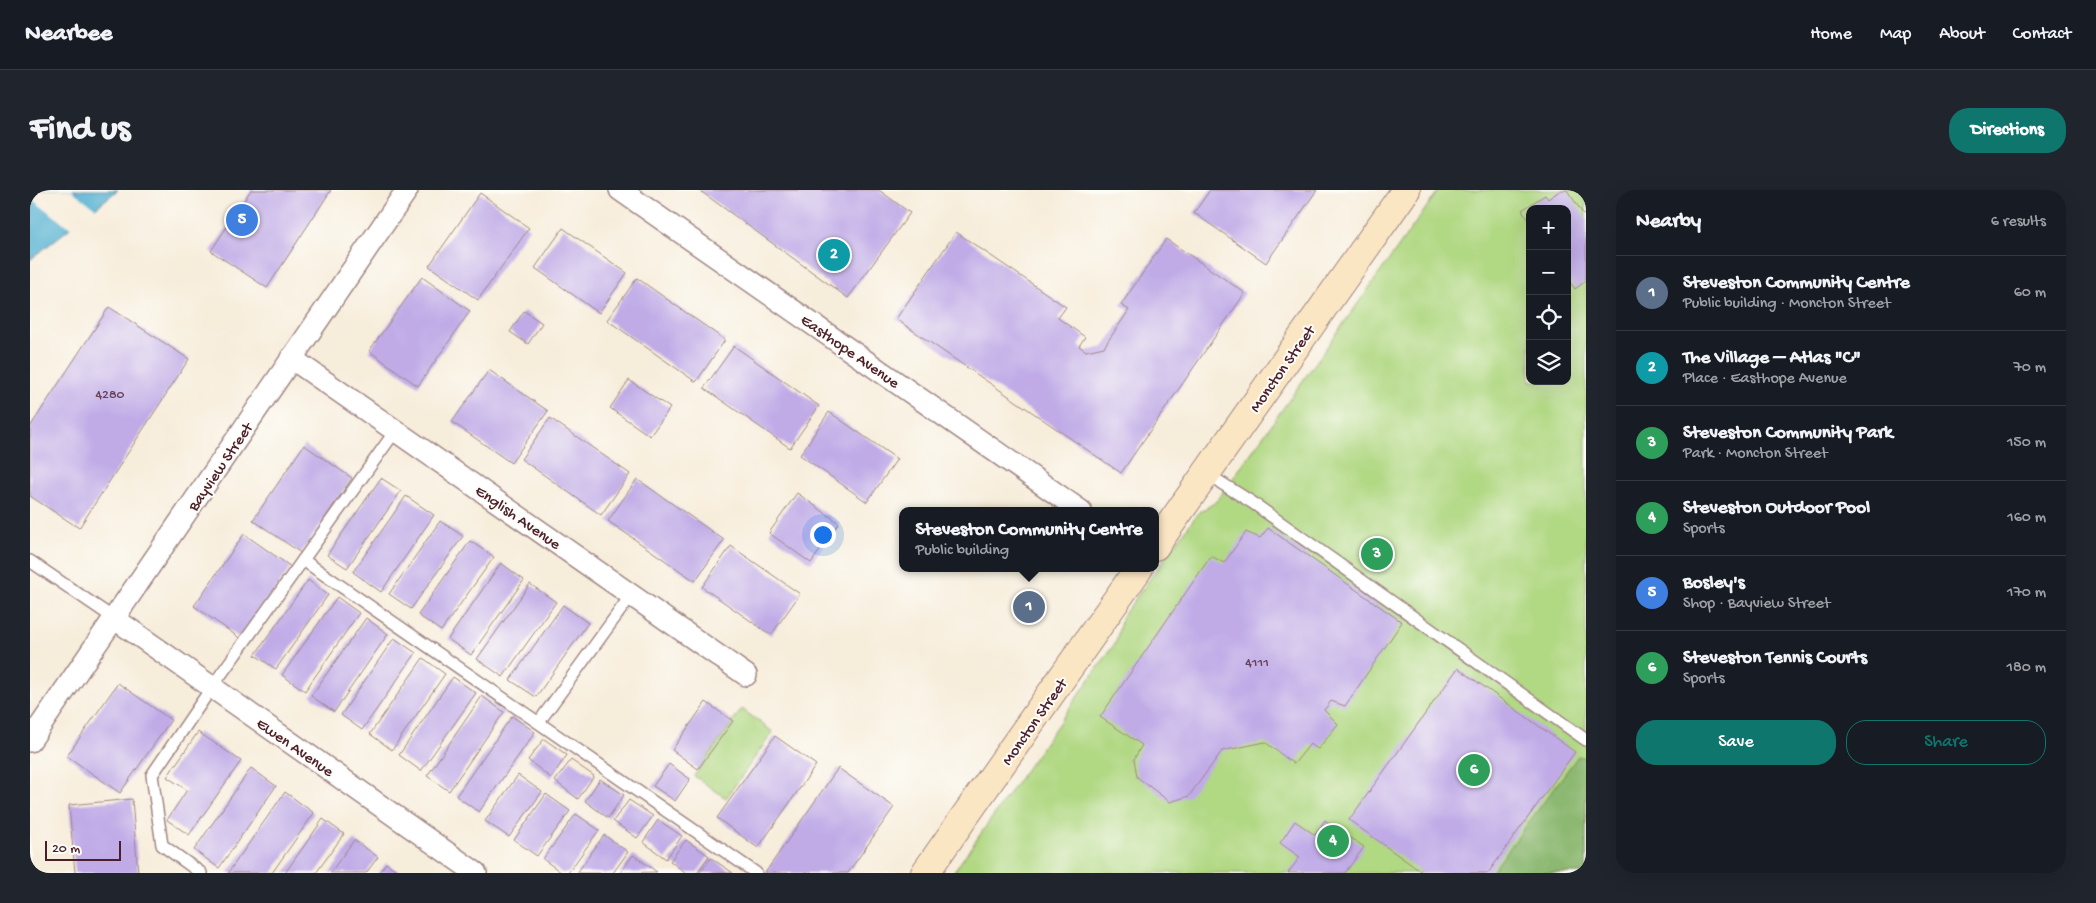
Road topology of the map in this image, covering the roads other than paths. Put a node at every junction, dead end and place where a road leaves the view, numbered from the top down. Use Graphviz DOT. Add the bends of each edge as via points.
graph roads {
  1 [pos="407,190"];
  2 [pos="620,190"];
  3 [pos="1406,190"];
  4 [pos="291,358"];
  5 [pos="396,430"];
  6 [pos="1207,474"];
  7 [pos="1075,507"];
  8 [pos="1159,540"];
  9 [pos="304,560"];
  10 [pos="30,561"];
  11 [pos="1136,572"];
  12 [pos="632,594"];
  13 [pos="115,619"];
  14 [pos="746,675"];
  15 [pos="212,686"];
  16 [pos="539,722"];
  17 [pos="1586,740"];
  18 [pos="30,741"];
  19 [pos="201,873"];
  20 [pos="476,873"];
  21 [pos="756,873"];
  22 [pos="925,873"];
  1 -- 4 [label="street, Bayview Street"];
  2 -- 7 [label="street, Easthope Avenue"];
  3 -- 6 [label="street, Moncton Street"];
  4 -- 5 [label="street, English Avenue"];
  4 -- 13 [label="street, Bayview Street"];
  5 -- 9 [label="lane"];
  5 -- 12 [label="street, English Avenue"];
  6 -- 8 [label="street, Moncton Street"];
  6 -- 17 [label="lane" via="1253,503"];
  9 -- 15 [label="lane"];
  9 -- 16 [label="lane"];
  10 -- 13 [label="lane"];
  11 -- 22 [label="street, Moncton Street"];
  12 -- 14 [label="street, English Avenue"];
  12 -- 16 [label="lane"];
  13 -- 15 [label="street, Ewen Avenue"];
  13 -- 18 [label="street, Bayview Street"];
  15 -- 19 [label="lane" via="152,774 162,845"];
  15 -- 20 [label="street, Ewen Avenue"];
  16 -- 21 [label="lane"];
}
